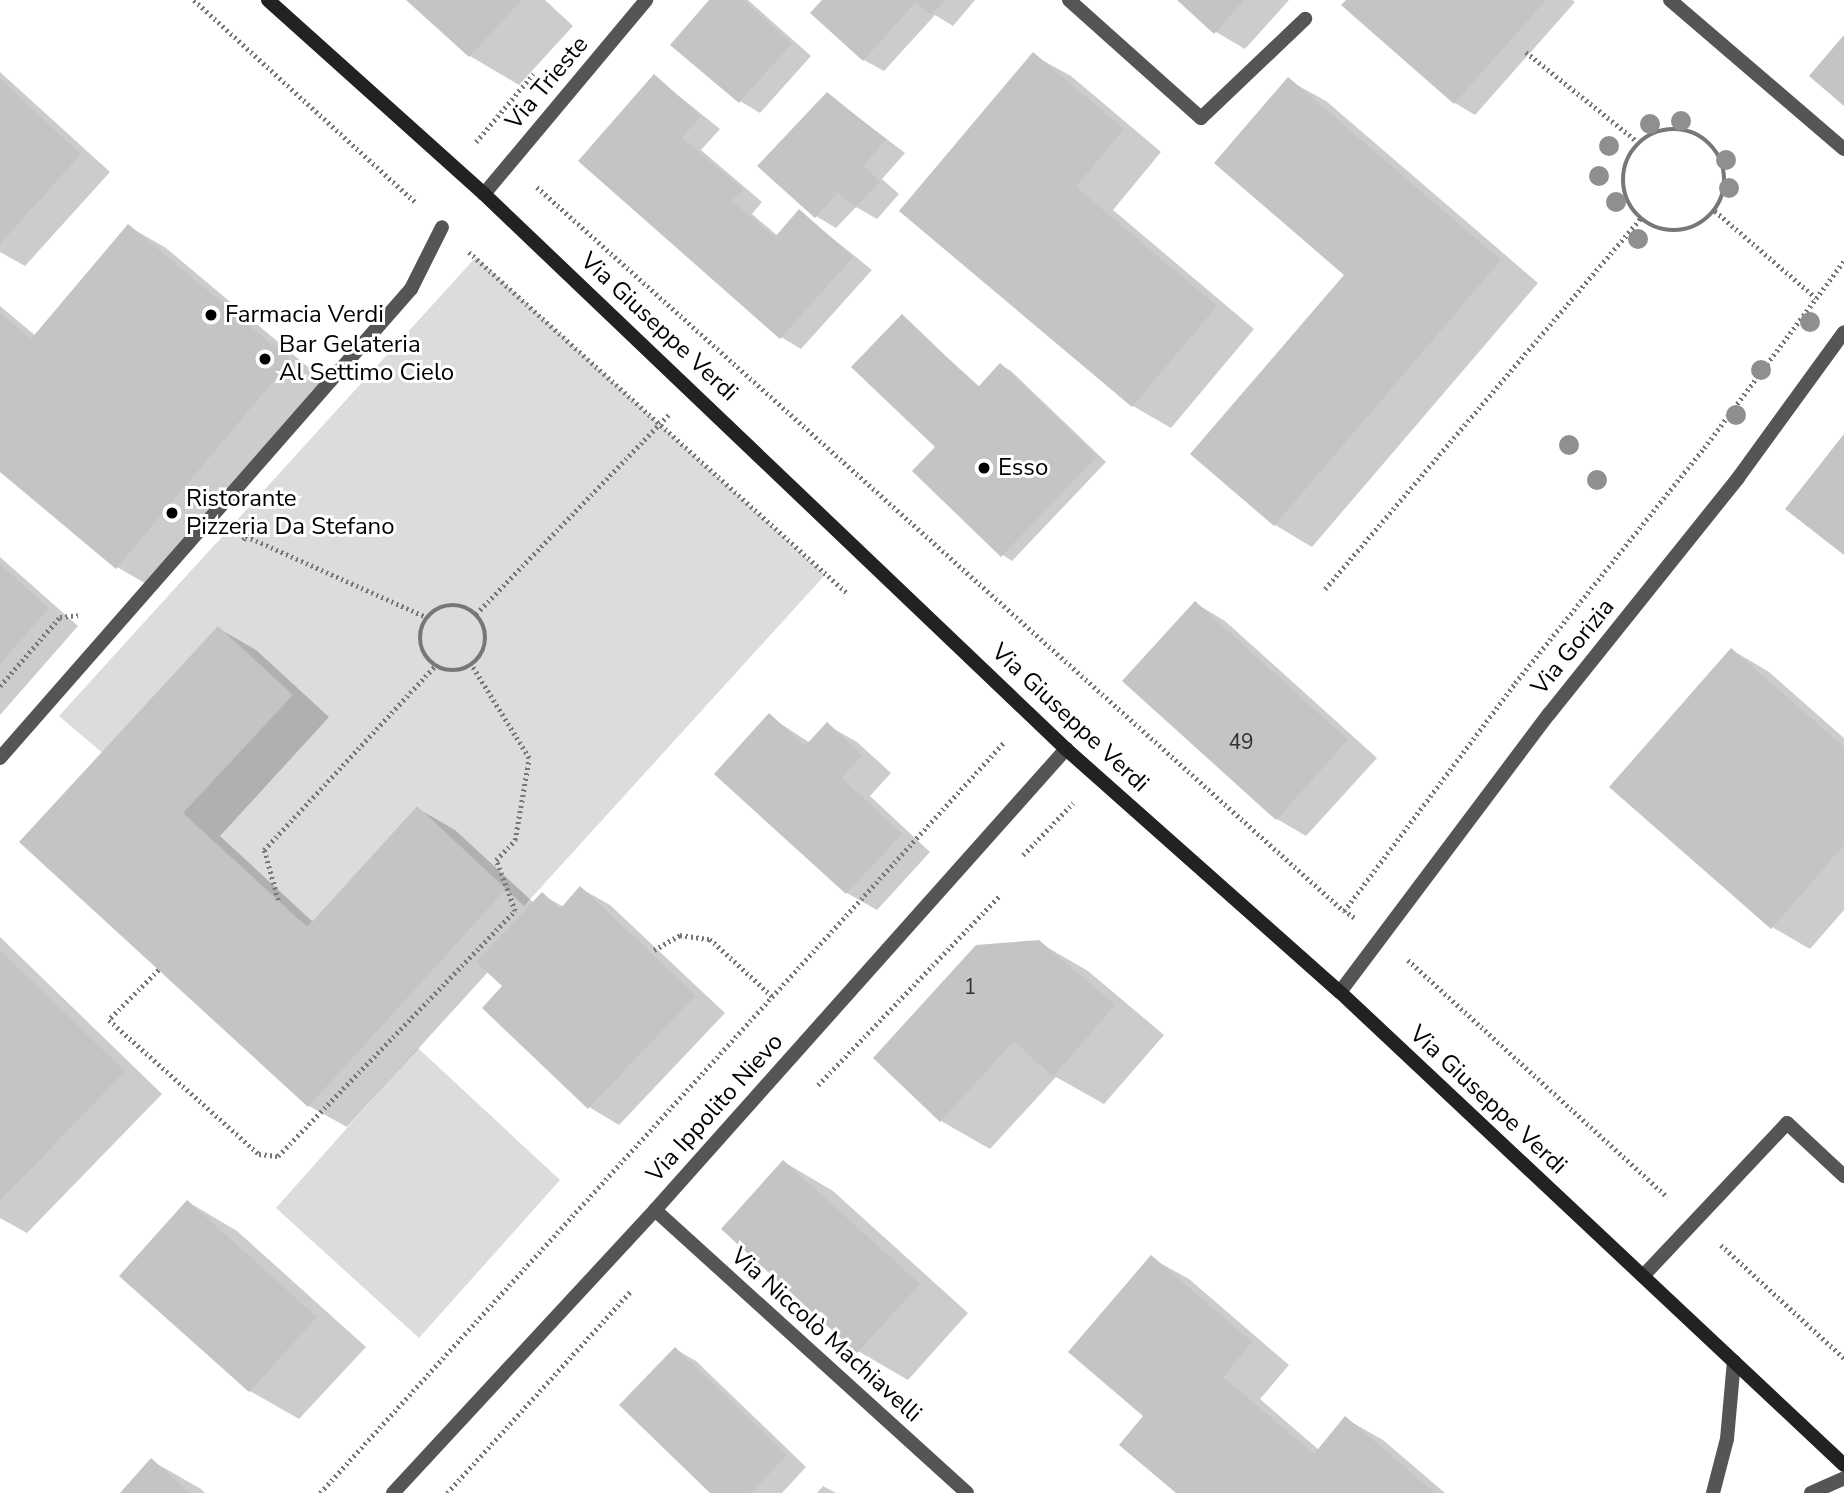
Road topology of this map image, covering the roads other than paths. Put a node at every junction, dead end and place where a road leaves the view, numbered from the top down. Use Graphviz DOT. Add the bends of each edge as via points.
graph roads {
  1 [pos="268,0"];
  2 [pos="646,0"];
  3 [pos="1069,0"];
  4 [pos="1670,0"];
  5 [pos="1305,19"];
  6 [pos="1844,149"];
  7 [pos="484,194"];
  8 [pos="442,227"];
  9 [pos="1844,332"];
  10 [pos="1066,748"];
  11 [pos="0,758"];
  12 [pos="1339,992"];
  13 [pos="1844,1176"];
  14 [pos="655,1210"];
  15 [pos="1643,1276"];
  16 [pos="1734,1361"];
  17 [pos="1844,1465"];
  18 [pos="1844,1478"];
  19 [pos="393,1493"];
  20 [pos="967,1493"];
  21 [pos="1713,1493"];
  22 [pos="1811,1493"];
  1 -- 7 [label="street, Via Giuseppe Verdi"];
  2 -- 7 [label="street, Via Trieste"];
  3 -- 5 [label="street" via="1201,118"];
  4 -- 6 [label="street"];
  7 -- 10 [label="street, Via Giuseppe Verdi"];
  8 -- 11 [label="street" via="411,289"];
  9 -- 12 [label="street, Via Gorizia" via="1738,478 1549,714"];
  10 -- 12 [label="street, Via Giuseppe Verdi"];
  10 -- 14 [label="street, Via Ippolito Nievo"];
  12 -- 15 [label="street, Via Giuseppe Verdi"];
  13 -- 15 [label="street" via="1787,1123"];
  14 -- 19 [label="street, Via Ippolito Nievo"];
  14 -- 20 [label="street, Via Niccolò Machiavelli"];
  15 -- 16 [label="street, Via Giuseppe Verdi"];
  16 -- 17 [label="street, Via Giuseppe Verdi"];
  16 -- 21 [label="street" via="1727,1439"];
  18 -- 22 [label="street"];
}
